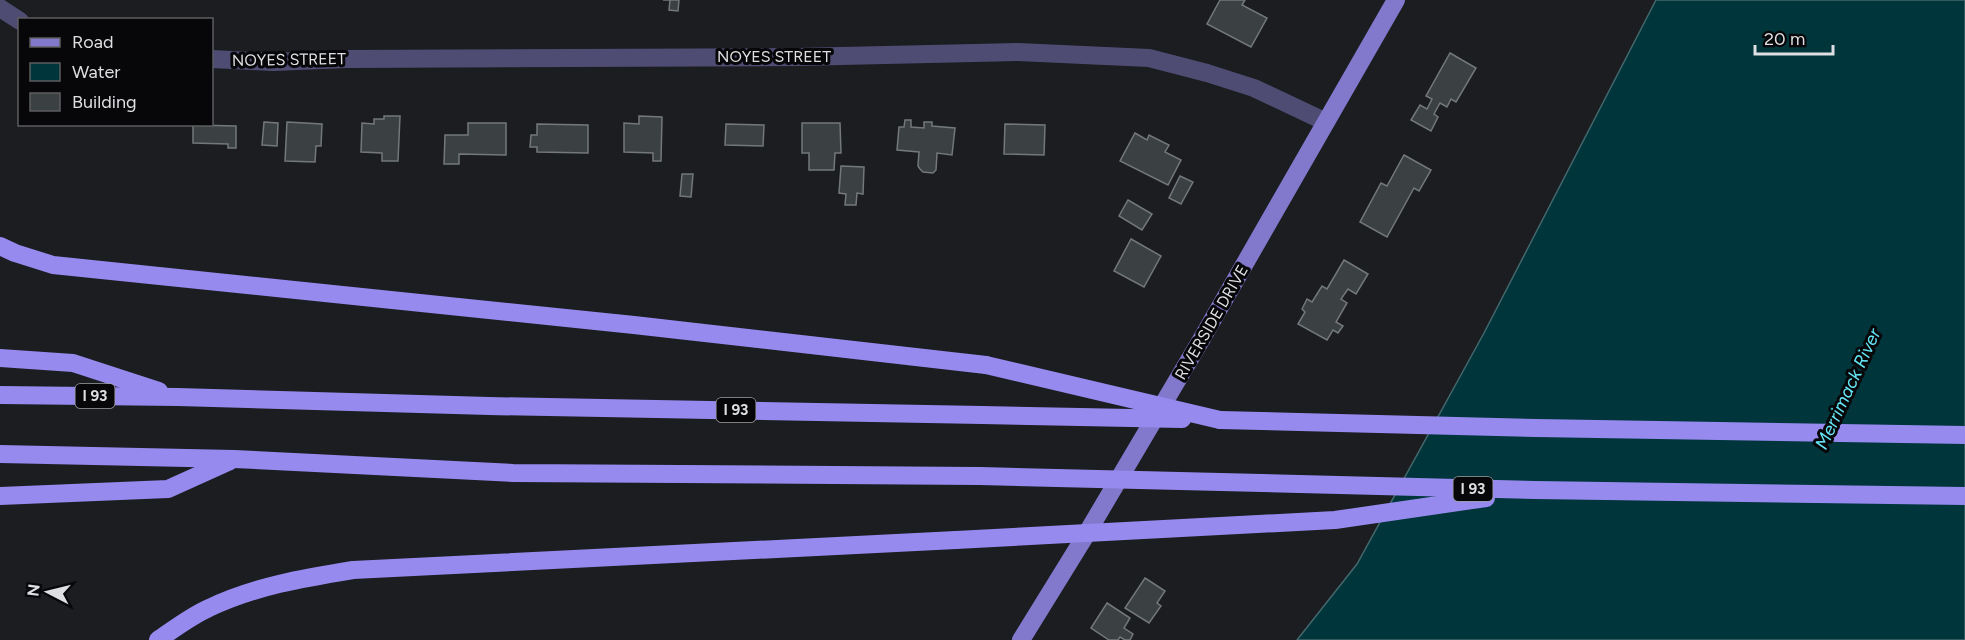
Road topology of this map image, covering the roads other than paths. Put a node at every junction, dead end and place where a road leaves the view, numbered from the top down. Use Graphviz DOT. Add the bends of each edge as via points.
graph roads {
  1 [pos="1396,0"];
  2 [pos="0,8"];
  3 [pos="18,20"];
  4 [pos="213,59"];
  5 [pos="1326,122"];
  6 [pos="0,246"];
  7 [pos="1,358"];
  8 [pos="6,395"];
  9 [pos="177,397"];
  10 [pos="1220,420"];
  11 [pos="1965,435"];
  12 [pos="0,454"];
  13 [pos="234,459"];
  14 [pos="1535,490"];
  15 [pos="0,496"];
  16 [pos="1965,496"];
  17 [pos="158,640"];
  18 [pos="1021,640"];
  1 -- 5 [label="main road, RIVERSIDE DRIVE"];
  2 -- 3 [label="street"];
  4 -- 5 [label="street, NOYES STREET" via="273,62 1018,52 1149,58 1254,88"];
  5 -- 18 [label="main road, RIVERSIDE DRIVE" via="1202,340"];
  6 -- 10 [label="highway, bridge" via="53,265 986,365"];
  7 -- 9 [label="highway" via="74,363"];
  8 -- 9 [label="highway, I 93"];
  9 -- 10 [label="highway, I 93, bridge"];
  10 -- 11 [label="highway, I 93"];
  12 -- 13 [label="highway, I 93"];
  13 -- 14 [label="highway, I 93, bridge" via="513,473 980,476"];
  13 -- 15 [label="highway" via="168,489"];
  14 -- 16 [label="highway, I 93, bridge"];
  14 -- 17 [label="highway, bridge" via="1335,520 353,570 292,580 233,598 208,608"];
}
